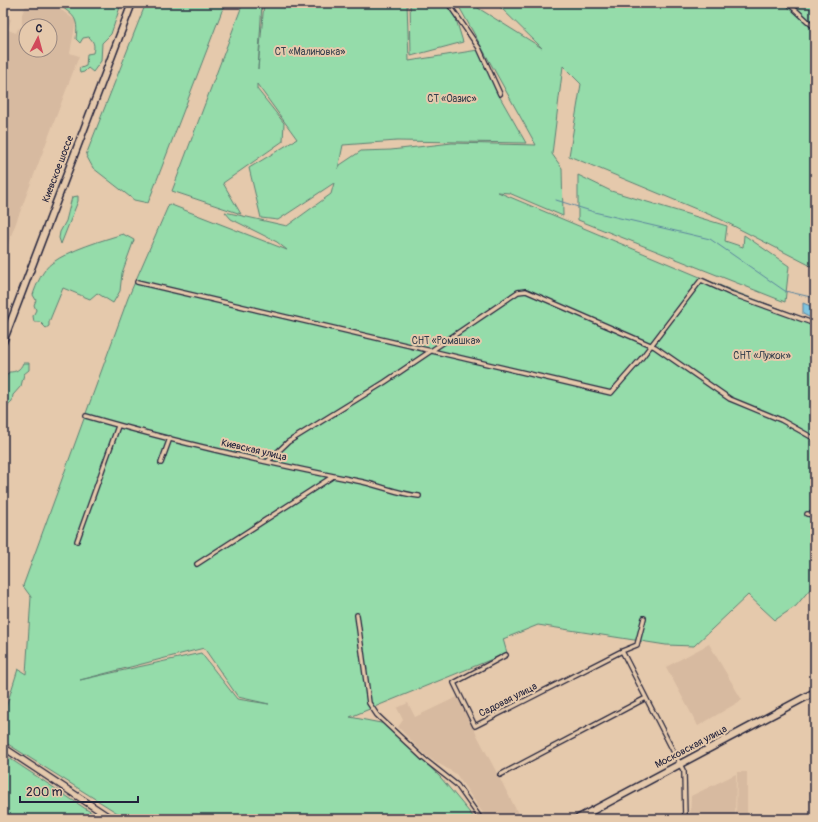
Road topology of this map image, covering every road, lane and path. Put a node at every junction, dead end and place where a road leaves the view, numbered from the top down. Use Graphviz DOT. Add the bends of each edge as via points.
graph roads {
  1 [pos="132,3"];
  2 [pos="448,3"];
  3 [pos="788,3"];
  4 [pos="815,28"];
  5 [pos="500,94"];
  6 [pos="138,282"];
  7 [pos="815,324"];
  8 [pos="3,342"];
  9 [pos="651,346"];
  10 [pos="431,350"];
  11 [pos="86,416"];
  12 [pos="118,426"];
  13 [pos="170,438"];
  14 [pos="815,439"];
  15 [pos="268,461"];
  16 [pos="161,463"];
  17 [pos="332,477"];
  18 [pos="419,496"];
  19 [pos="807,514"];
  20 [pos="815,515"];
  21 [pos="77,541"];
  22 [pos="197,564"];
  23 [pos="357,616"];
  24 [pos="644,618"];
  25 [pos="622,651"];
  26 [pos="506,656"];
  27 [pos="815,692"];
  28 [pos="646,698"];
  29 [pos="3,747"];
  30 [pos="681,764"];
  31 [pos="500,775"];
  32 [pos="589,812"];
  33 [pos="112,819"];
  34 [pos="482,819"];
  35 [pos="577,819"];
  36 [pos="593,819"];
  37 [pos="685,819"];
  1 -- 8 [label="highway, Киевское шоссе"];
  2 -- 5 [label="street" via="478,48"];
  3 -- 4 [label="street"];
  6 -- 10 [label="street"];
  7 -- 9 [label="street" via="701,280"];
  9 -- 10 [label="street" via="611,393"];
  9 -- 10 [label="street" via="526,291 518,292"];
  9 -- 14 [label="street" via="730,399 781,420"];
  10 -- 15 [label="street" via="385,382 288,442"];
  11 -- 12 [label="street, Киевская улица"];
  12 -- 13 [label="street, Киевская улица"];
  12 -- 21 [label="street"];
  13 -- 15 [label="street, Киевская улица"];
  13 -- 16 [label="street"];
  15 -- 17 [label="street, Киевская улица"];
  17 -- 18 [label="street, Киевская улица" via="365,482 403,494"];
  17 -- 22 [label="street"];
  19 -- 20 [label="street"];
  23 -- 34 [label="street" via="369,703 377,715 457,786"];
  24 -- 25 [label="street" via="637,645"];
  25 -- 26 [label="street, Садовая улица" via="475,726 454,683"];
  25 -- 28 [label="street"];
  27 -- 30 [label="highway, Московская улица"];
  28 -- 30 [label="street"];
  28 -- 31 [label="street"];
  29 -- 33 [label="main road"];
  30 -- 32 [label="highway, Московская улица"];
  30 -- 37 [label="street" via="684,772"];
  32 -- 35 [label="highway, Московская улица"];
  32 -- 36 [label="street"];
}
